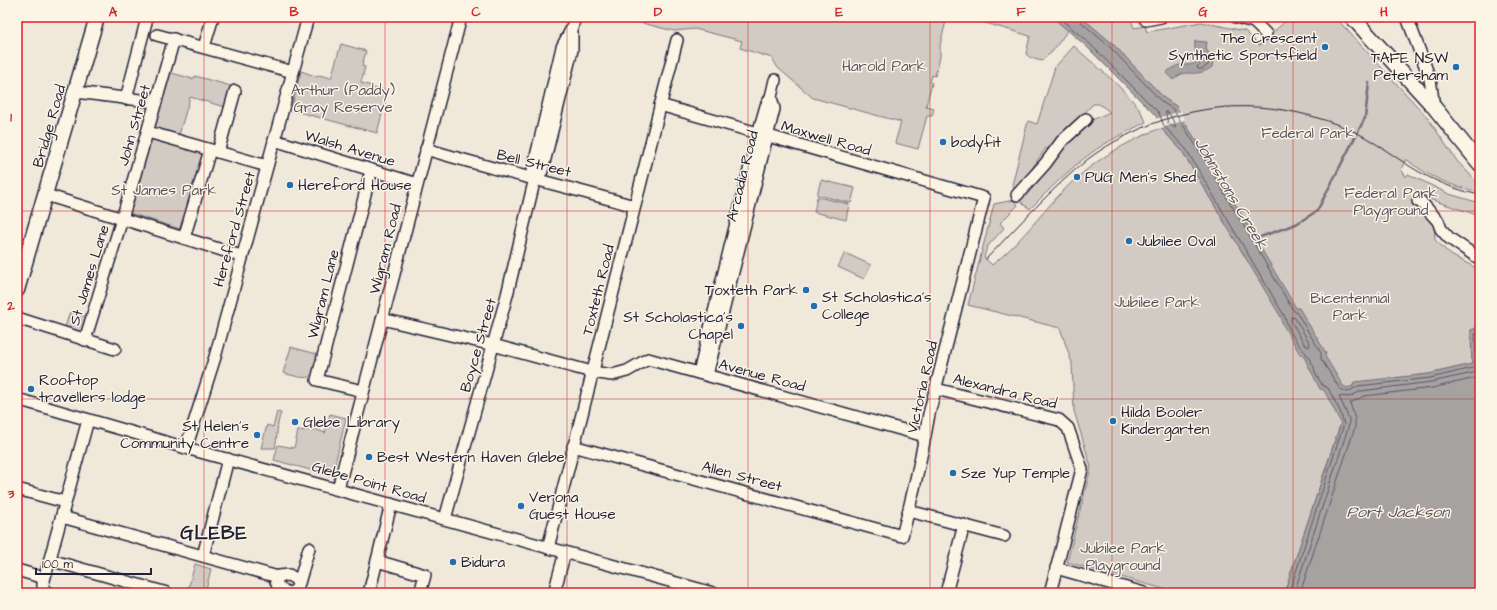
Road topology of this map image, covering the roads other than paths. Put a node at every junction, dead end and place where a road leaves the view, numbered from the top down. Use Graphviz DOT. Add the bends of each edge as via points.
graph roads {
  1 [pos="98,17"];
  2 [pos="213,17"];
  3 [pos="308,17"];
  4 [pos="461,17"];
  5 [pos="1145,17"];
  6 [pos="1161,17"];
  7 [pos="1236,17"];
  8 [pos="1352,17"];
  9 [pos="1408,17"];
  10 [pos="146,22"];
  11 [pos="573,22"];
  12 [pos="1266,34"];
  13 [pos="157,35"];
  14 [pos="174,39"];
  15 [pos="677,40"];
  16 [pos="204,47"];
  17 [pos="293,72"];
  18 [pos="775,80"];
  19 [pos="235,91"];
  20 [pos="76,92"];
  21 [pos="126,99"];
  22 [pos="156,102"];
  23 [pos="660,105"];
  24 [pos="1434,107"];
  25 [pos="1086,119"];
  26 [pos="148,132"];
  27 [pos="763,135"];
  28 [pos="274,140"];
  29 [pos="426,149"];
  30 [pos="214,151"];
  31 [pos="1480,164"];
  32 [pos="267,166"];
  33 [pos="371,170"];
  34 [pos="535,178"];
  35 [pos="417,184"];
  36 [pos="46,195"];
  37 [pos="1016,195"];
  38 [pos="984,198"];
  39 [pos="1418,201"];
  40 [pos="634,206"];
  41 [pos="122,219"];
  42 [pos="184,238"];
  43 [pos="241,256"];
  44 [pos="1480,259"];
  45 [pos="17,290"];
  46 [pos="17,318"];
  47 [pos="382,319"];
  48 [pos="85,340"];
  49 [pos="493,345"];
  50 [pos="115,350"];
  51 [pos="592,372"];
  52 [pos="703,374"];
  53 [pos="936,389"];
  54 [pos="363,391"];
  55 [pos="17,399"];
  56 [pos="88,420"];
  57 [pos="925,436"];
  58 [pos="573,446"];
  59 [pos="186,448"];
  60 [pos="228,459"];
  61 [pos="17,489"];
  62 [pos="338,489"];
  63 [pos="65,502"];
  64 [pos="391,504"];
  65 [pos="909,511"];
  66 [pos="62,517"];
  67 [pos="445,519"];
  68 [pos="964,525"];
  69 [pos="902,536"];
  70 [pos="1004,536"];
  71 [pos="309,548"];
  72 [pos="548,548"];
  73 [pos="565,552"];
  74 [pos="203,556"];
  75 [pos="50,560"];
  76 [pos="376,561"];
  77 [pos="1056,568"];
  78 [pos="17,570"];
  79 [pos="278,577"];
  80 [pos="44,578"];
  81 [pos="299,583"];
  82 [pos="48,593"];
  83 [pos="167,593"];
  84 [pos="288,593"];
  85 [pos="291,593"];
  86 [pos="369,593"];
  87 [pos="420,593"];
  88 [pos="554,593"];
  89 [pos="713,593"];
  90 [pos="946,593"];
  91 [pos="1050,593"];
  92 [pos="1144,593"];
  1 -- 20 [label="main road, Bridge Road"];
  2 -- 16 [label="street"];
  3 -- 17 [label="street, Hereford Street"];
  4 -- 29 [label="street, Wigram Road"];
  5 -- 6 [label="street" via="1146,20"];
  7 -- 12 [label="street" via="1254,22"];
  8 -- 24 [label="main road"];
  9 -- 24 [label="street" via="1430,78"];
  10 -- 21 [label="street"];
  11 -- 34 [label="street, Boyce Street" via="562,47 533,169"];
  13 -- 14 [label="street"];
  14 -- 16 [label="street"];
  14 -- 22 [label="street, John Street"];
  15 -- 23 [label="street, Toxteth Road"];
  16 -- 17 [label="street"];
  17 -- 28 [label="street, Hereford Street"];
  18 -- 27 [label="street, Arcadia Road" via="771,98 774,109"];
  19 -- 30 [label="street"];
  20 -- 21 [label="street"];
  20 -- 36 [label="main road, Bridge Road"];
  21 -- 22 [label="street"];
  22 -- 26 [label="street, John Street"];
  23 -- 27 [label="street, Maxwell Road"];
  23 -- 40 [label="street, Toxteth Road"];
  24 -- 31 [label="main road"];
  25 -- 37 [label="street" via="1062,141"];
  26 -- 30 [label="street"];
  26 -- 41 [label="street, John Street"];
  27 -- 38 [label="street, Maxwell Road"];
  27 -- 52 [label="street, Arcadia Road"];
  28 -- 32 [label="street, Hereford Street"];
  28 -- 33 [label="street, Walsh Avenue"];
  29 -- 34 [label="street, Bell Street"];
  29 -- 35 [label="street, Wigram Road"];
  30 -- 32 [label="street"];
  30 -- 42 [label="street"];
  32 -- 43 [label="street, Hereford Street"];
  33 -- 35 [label="street, Walsh Avenue"];
  33 -- 54 [label="street, Wigram Lane" via="317,380"];
  34 -- 40 [label="street, Bell Street"];
  34 -- 49 [label="street, Boyce Street"];
  35 -- 47 [label="street, Wigram Road"];
  36 -- 41 [label="street"];
  36 -- 45 [label="main road, Bridge Road"];
  38 -- 53 [label="street, Victoria Road"];
  39 -- 44 [label="street" via="1438,221 1449,238"];
  40 -- 51 [label="street, Toxteth Road"];
  41 -- 42 [label="street"];
  41 -- 48 [label="street, St James Lane"];
  42 -- 43 [label="street"];
  43 -- 59 [label="street, Hereford Street" via="215,357"];
  46 -- 48 [label="street"];
  47 -- 49 [label="street, Avenue Road"];
  47 -- 54 [label="street, Wigram Road"];
  48 -- 50 [label="street"];
  49 -- 51 [label="street, Avenue Road"];
  49 -- 67 [label="street, Boyce Street"];
  51 -- 52 [label="street, Avenue Road" via="612,375 627,371 648,360"];
  51 -- 58 [label="street, Toxteth Road"];
  52 -- 57 [label="street, Avenue Road"];
  53 -- 57 [label="street, Victoria Road"];
  53 -- 77 [label="street, Alexandra Road" via="1059,420 1066,424 1082,469"];
  54 -- 62 [label="street, Wigram Road"];
  55 -- 56 [label="street, Glebe Point Road"];
  56 -- 59 [label="street, Glebe Point Road"];
  56 -- 63 [label="street"];
  57 -- 65 [label="street, Victoria Road"];
  58 -- 69 [label="street, Allen Street"];
  58 -- 72 [label="street, Toxteth Road"];
  59 -- 60 [label="street, Glebe Point Road"];
  60 -- 62 [label="street, Glebe Point Road"];
  60 -- 74 [label="street"];
  61 -- 63 [label="street"];
  62 -- 64 [label="street, Glebe Point Road"];
  63 -- 66 [label="street"];
  64 -- 67 [label="street, Glebe Point Road"];
  64 -- 76 [label="street"];
  65 -- 68 [label="street"];
  65 -- 69 [label="street, Victoria Road"];
  66 -- 74 [label="street"];
  66 -- 75 [label="street"];
  67 -- 72 [label="street, Glebe Point Road"];
  68 -- 70 [label="street"];
  68 -- 90 [label="street"];
  71 -- 81 [label="street"];
  72 -- 73 [label="street, Glebe Point Road"];
  73 -- 88 [label="street"];
  73 -- 89 [label="street, Glebe Point Road"];
  74 -- 79 [label="street"];
  75 -- 80 [label="street"];
  75 -- 83 [label="street"];
  76 -- 86 [label="street"];
  76 -- 87 [label="street" via="425,575"];
  77 -- 91 [label="street"];
  77 -- 92 [label="street"];
  78 -- 80 [label="street"];
  79 -- 81 [label="street" via="292,576"];
  79 -- 84 [label="street" via="278,587"];
  80 -- 82 [label="street" via="42,587"];
  81 -- 85 [label="street" via="297,590"];
}
